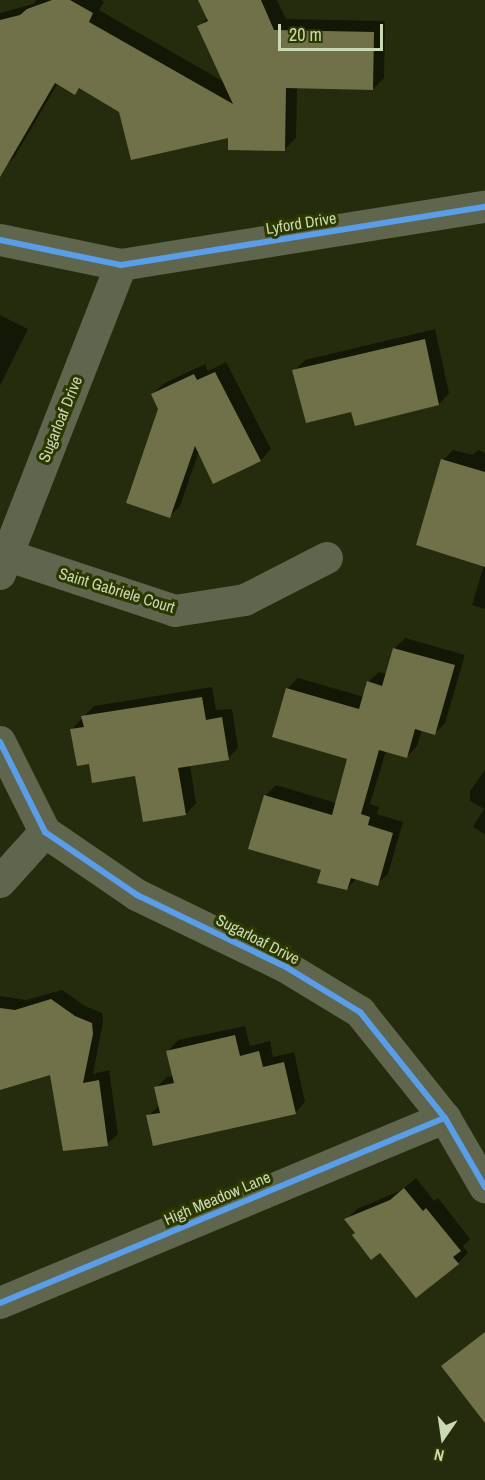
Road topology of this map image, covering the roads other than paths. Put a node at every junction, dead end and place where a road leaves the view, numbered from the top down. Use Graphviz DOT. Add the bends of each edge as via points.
graph roads {
  1 [pos="485,207"];
  2 [pos="0,240"];
  3 [pos="121,265"];
  4 [pos="327,558"];
  5 [pos="3,565"];
  6 [pos="0,742"];
  7 [pos="45,832"];
  8 [pos="0,882"];
  9 [pos="445,1118"];
  10 [pos="485,1187"];
  11 [pos="0,1303"];
  1 -- 3 [label="street, Lyford Drive"];
  2 -- 3 [label="street"];
  3 -- 5 [label="street, Sugarloaf Drive"];
  4 -- 5 [label="street, Saint Gabriele Court" via="245,600 175,611"];
  6 -- 7 [label="street, Sugarloaf Drive"];
  7 -- 8 [label="street"];
  7 -- 9 [label="street, Sugarloaf Drive" via="137,895 286,967 360,1012"];
  9 -- 10 [label="street, Sugarloaf Drive"];
  9 -- 11 [label="street, High Meadow Lane"];
}
